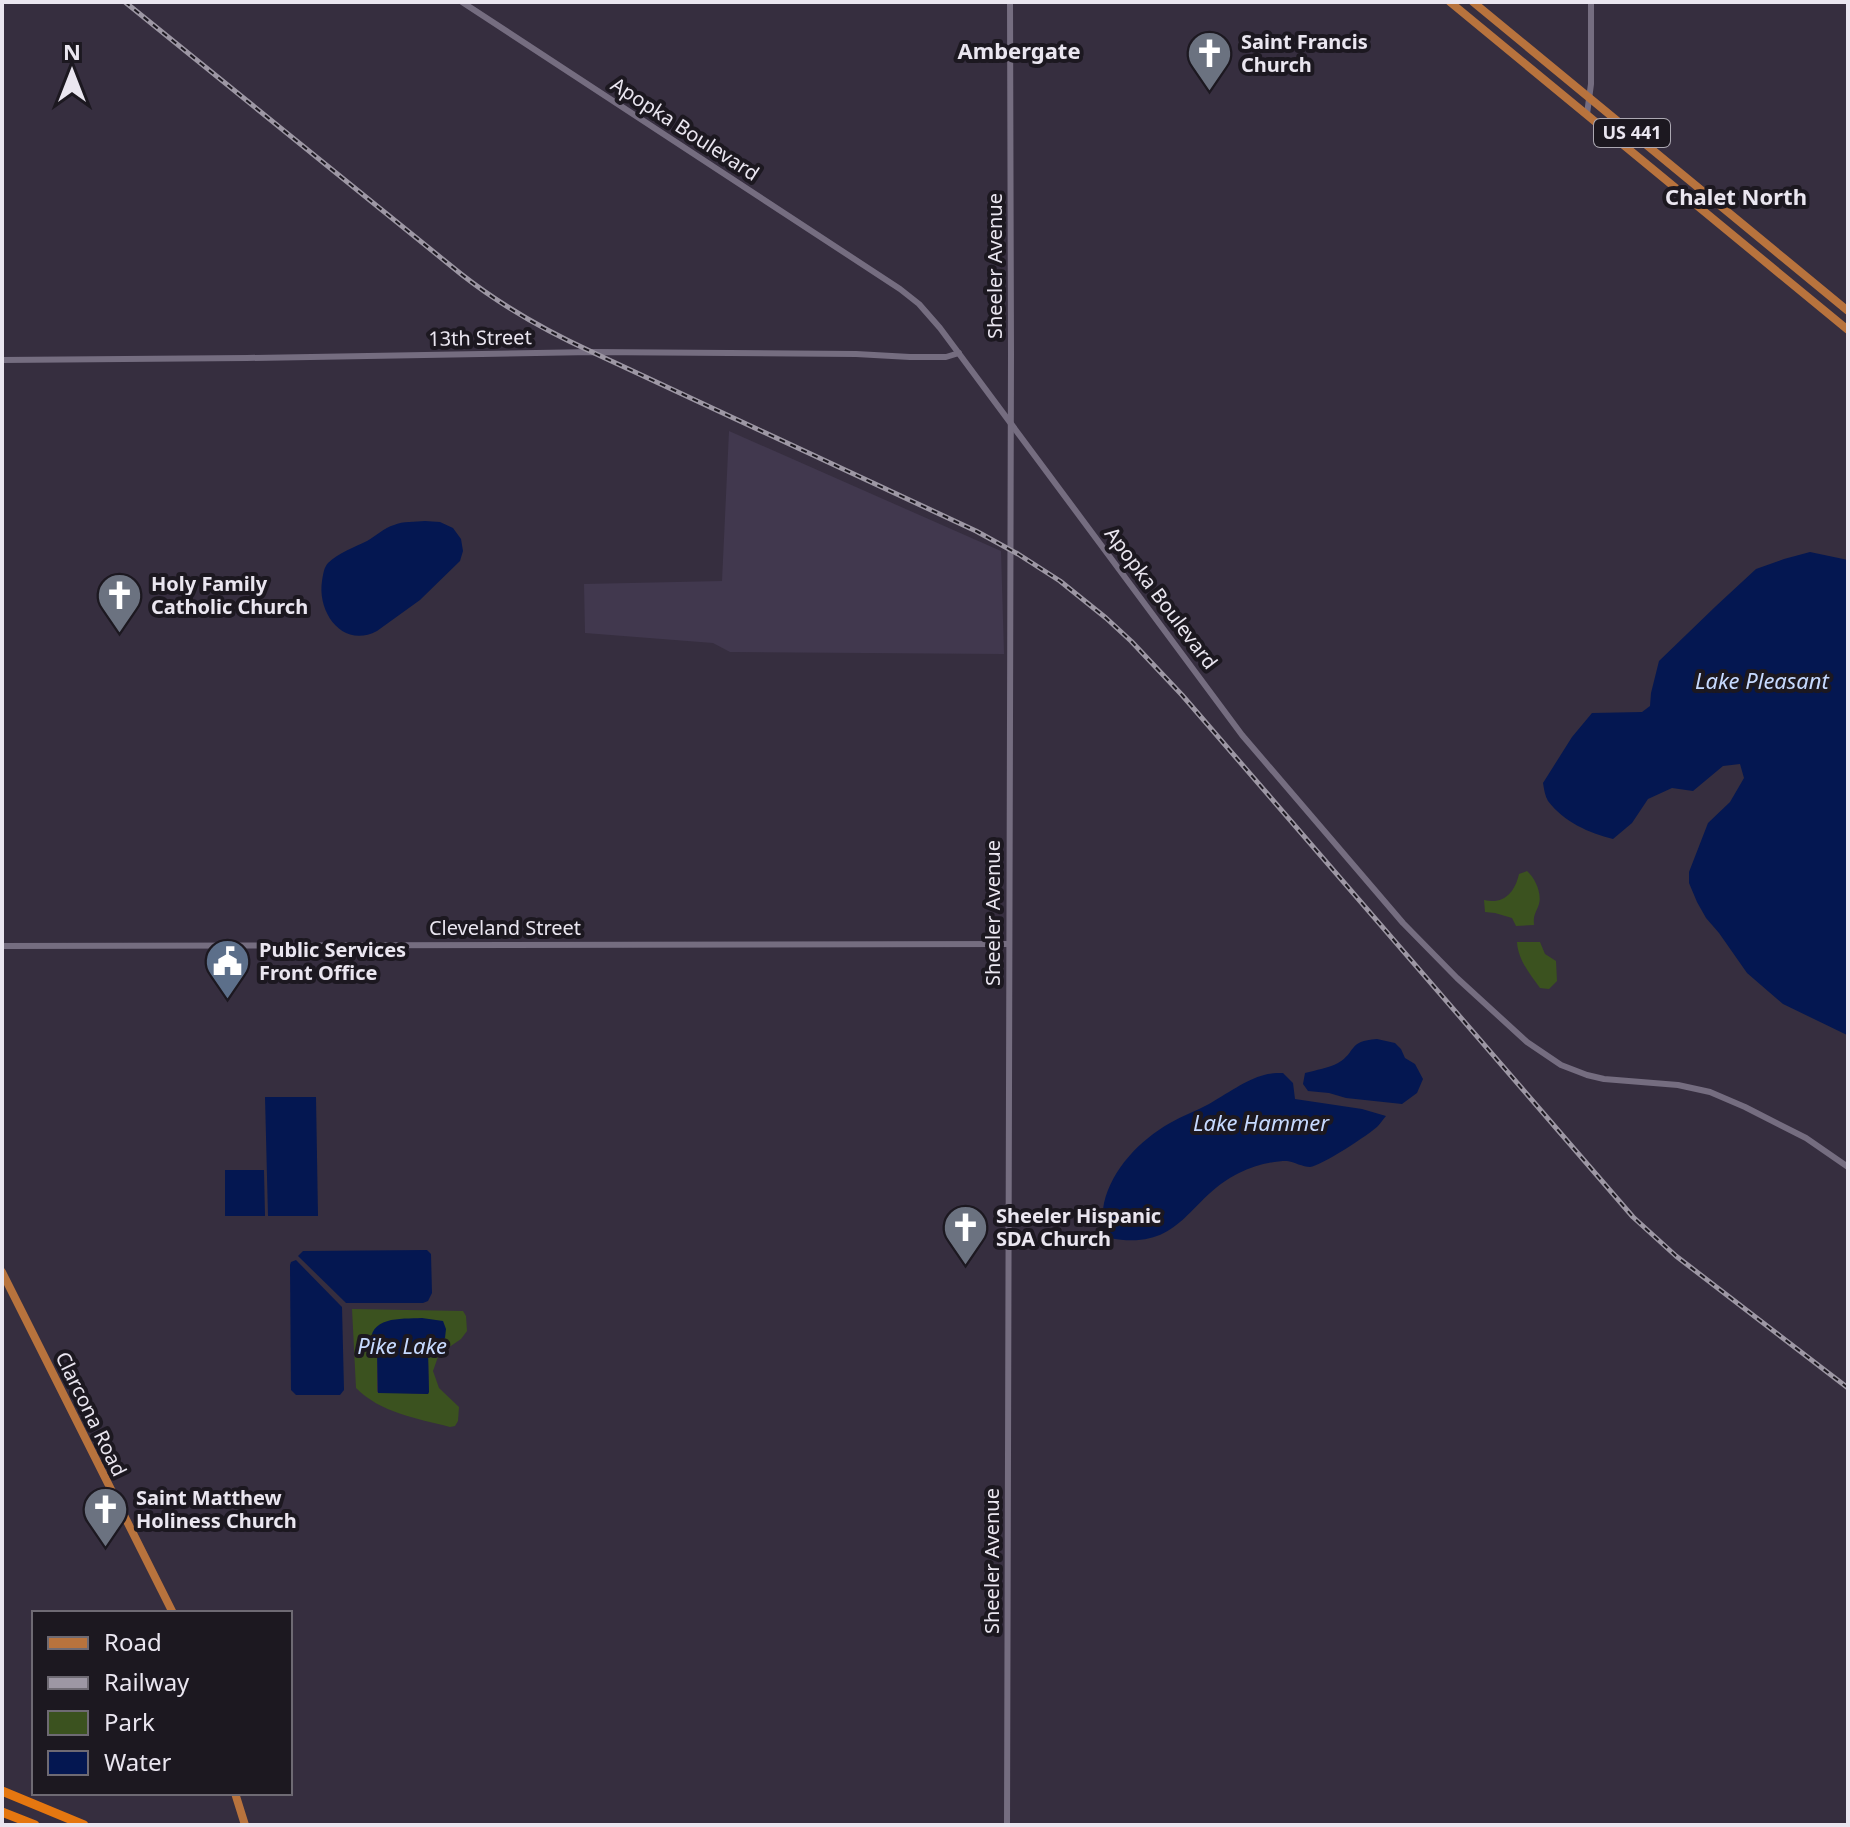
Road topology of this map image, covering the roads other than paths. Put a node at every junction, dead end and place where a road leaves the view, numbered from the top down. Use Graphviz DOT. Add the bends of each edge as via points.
graph roads {
  1 [pos="462,2"];
  2 [pos="1010,2"];
  3 [pos="1450,2"];
  4 [pos="1473,2"];
  5 [pos="1591,2"];
  6 [pos="1499,24"];
  7 [pos="1490,34"];
  8 [pos="1589,98"];
  9 [pos="1587,114"];
  10 [pos="1668,182"];
  11 [pos="1694,184"];
  12 [pos="1848,311"];
  13 [pos="1848,330"];
  14 [pos="959,353"];
  15 [pos="2,360"];
  16 [pos="1011,423"];
  17 [pos="1008,944"];
  18 [pos="2,946"];
  19 [pos="1848,1167"];
  20 [pos="2,1272"];
  21 [pos="172,1611"];
  22 [pos="2,1791"];
  23 [pos="236,1795"];
  24 [pos="2,1812"];
  25 [pos="35,1825"];
  26 [pos="84,1825"];
  27 [pos="245,1825"];
  28 [pos="1007,1825"];
  1 -- 14 [label="street, Apopka Boulevard" via="900,289 927,312"];
  2 -- 16 [label="street, Sheeler Avenue"];
  3 -- 7 [label="main road, US 441"];
  4 -- 6 [label="main road, US 441"];
  5 -- 8 [label="street"];
  6 -- 7 [label="main road"];
  6 -- 8 [label="main road, US 441"];
  7 -- 9 [label="main road, US 441"];
  8 -- 9 [label="street"];
  8 -- 11 [label="main road, US 441"];
  9 -- 10 [label="main road, US 441"];
  10 -- 11 [label="main road"];
  10 -- 13 [label="main road, US 441"];
  11 -- 12 [label="main road, US 441"];
  14 -- 15 [label="street, 13th Street"];
  14 -- 16 [label="street, Apopka Boulevard"];
  16 -- 17 [label="street, Sheeler Avenue"];
  16 -- 19 [label="street, Apopka Boulevard" via="1265,762 1418,940 1527,1042 1587,1075 1686,1086 1718,1095 1806,1138"];
  17 -- 18 [label="street, Cleveland Street"];
  17 -- 28 [label="street, Sheeler Avenue"];
  20 -- 21 [label="main road, Clarcona Road"];
  22 -- 26 [label="highway"];
  23 -- 27 [label="main road"];
  24 -- 25 [label="highway"];
}
